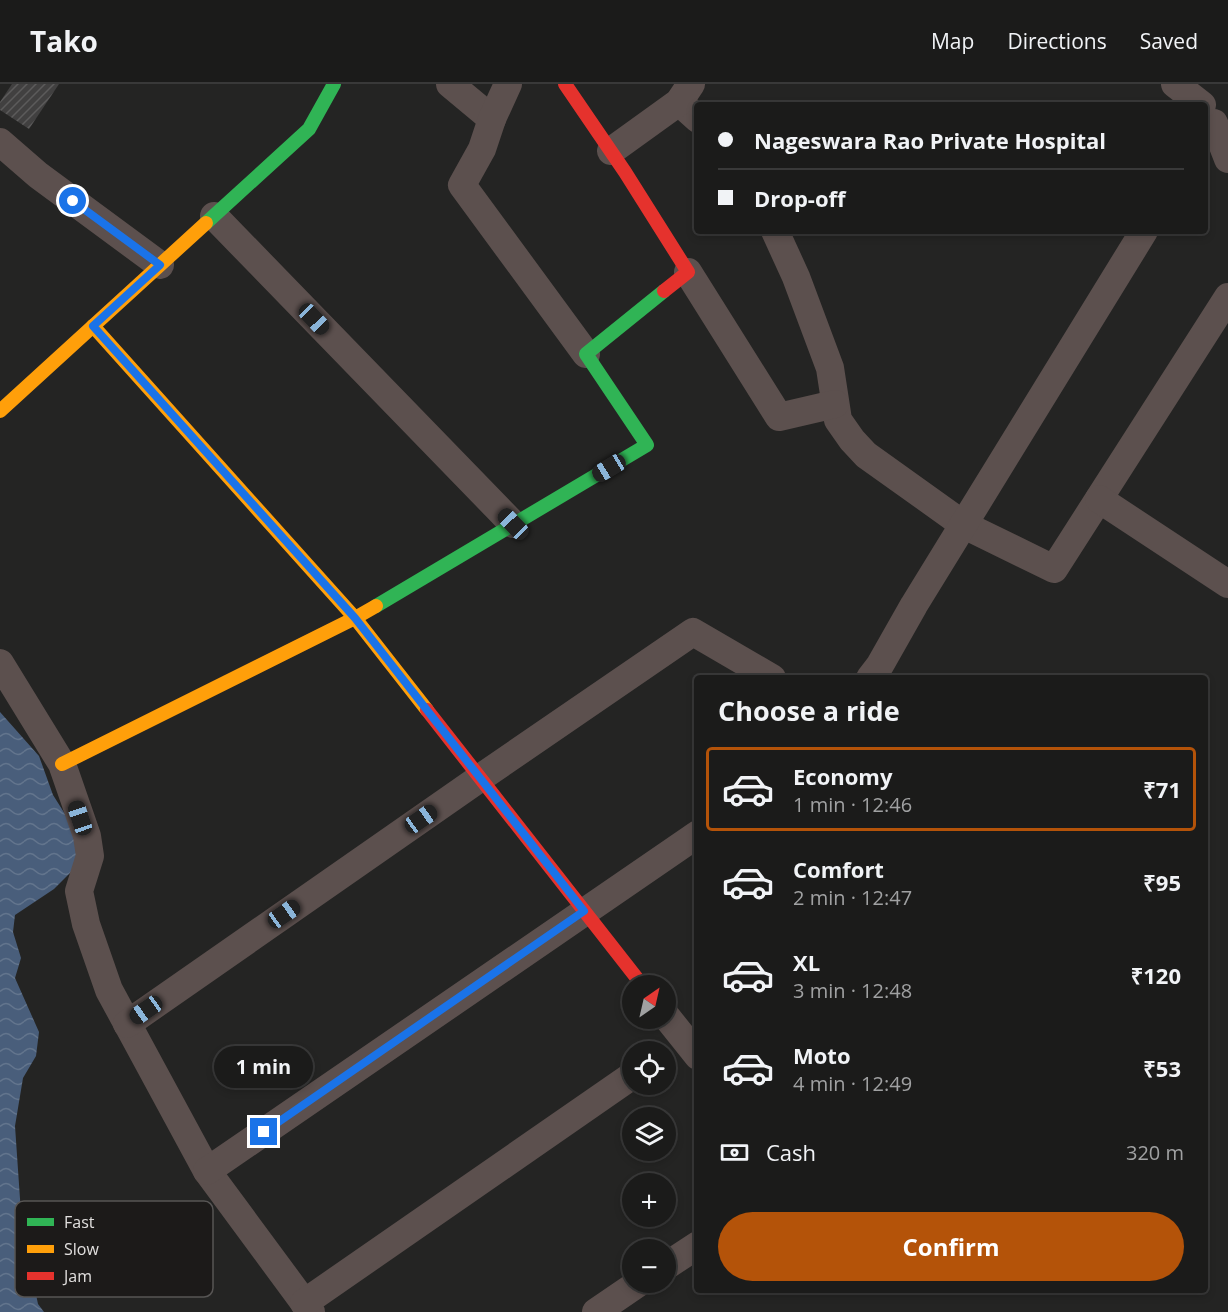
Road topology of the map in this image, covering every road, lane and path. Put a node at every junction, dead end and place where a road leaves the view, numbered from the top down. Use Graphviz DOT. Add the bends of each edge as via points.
graph roads {
  1 [pos="334,84"];
  2 [pos="450,84"];
  3 [pos="508,84"];
  4 [pos="565,84"];
  5 [pos="1175,84"];
  6 [pos="689,102"];
  7 [pos="1196,102"];
  8 [pos="1213,116"];
  9 [pos="492,119"];
  10 [pos="0,142"];
  11 [pos="611,151"];
  12 [pos="1228,159"];
  13 [pos="214,216"];
  14 [pos="776,234"];
  15 [pos="1142,234"];
  16 [pos="160,265"];
  17 [pos="688,272"];
  18 [pos="1228,297"];
  19 [pos="93,326"];
  20 [pos="586,354"];
  21 [pos="835,404"];
  22 [pos="2,405"];
  23 [pos="1099,499"];
  24 [pos="513,524"];
  25 [pos="964,525"];
  26 [pos="1228,584"];
  27 [pos="355,618"];
  28 [pos="0,663"];
  29 [pos="767,675"];
  30 [pos="872,675"];
  31 [pos="62,764"];
  32 [pos="480,777"];
  33 [pos="694,837"];
  34 [pos="584,911"];
  35 [pos="633,975"];
  36 [pos="127,1024"];
  37 [pos="675,1029"];
  38 [pos="686,1045"];
  39 [pos="622,1083"];
  40 [pos="207,1171"];
  41 [pos="694,1248"];
  42 [pos="676,1259"];
  43 [pos="624,1293"];
  44 [pos="308,1307"];
  45 [pos="596,1312"];
  1 -- 13 [label="street" via="309,129"];
  2 -- 9 [label="street"];
  3 -- 9 [label="street"];
  4 -- 11 [label="street"];
  5 -- 7 [label="street"];
  6 -- 11 [label="street"];
  8 -- 12 [label="street"];
  9 -- 20 [label="street" via="483,149 462,186"];
  10 -- 16 [label="street" via="38,175"];
  11 -- 17 [label="street"];
  13 -- 16 [label="street"];
  13 -- 24 [label="street"];
  14 -- 21 [label="street" via="830,368"];
  15 -- 25 [label="street"];
  16 -- 19 [label="street"];
  17 -- 20 [label="street"];
  17 -- 21 [label="street" via="779,417"];
  18 -- 23 [label="street"];
  19 -- 22 [label="street"];
  19 -- 27 [label="street"];
  20 -- 24 [label="street" via="647,445"];
  21 -- 25 [label="street" via="838,420 866,455"];
  23 -- 25 [label="street" via="1054,569"];
  23 -- 26 [label="street"];
  24 -- 27 [label="street"];
  25 -- 30 [label="street"];
  27 -- 31 [label="street"];
  27 -- 32 [label="street"];
  28 -- 31 [label="street"];
  29 -- 32 [label="street" via="693,632"];
  31 -- 36 [label="street" via="87,836 90,856 79,891 86,924 109,990"];
  32 -- 34 [label="street"];
  32 -- 36 [label="street"];
  33 -- 34 [label="street"];
  34 -- 35 [label="street"];
  34 -- 40 [label="street"];
  36 -- 40 [label="street"];
  37 -- 38 [label="street"];
  39 -- 44 [label="street"];
  40 -- 44 [label="street"];
  41 -- 42 [label="street"];
  43 -- 45 [label="street"];
}
